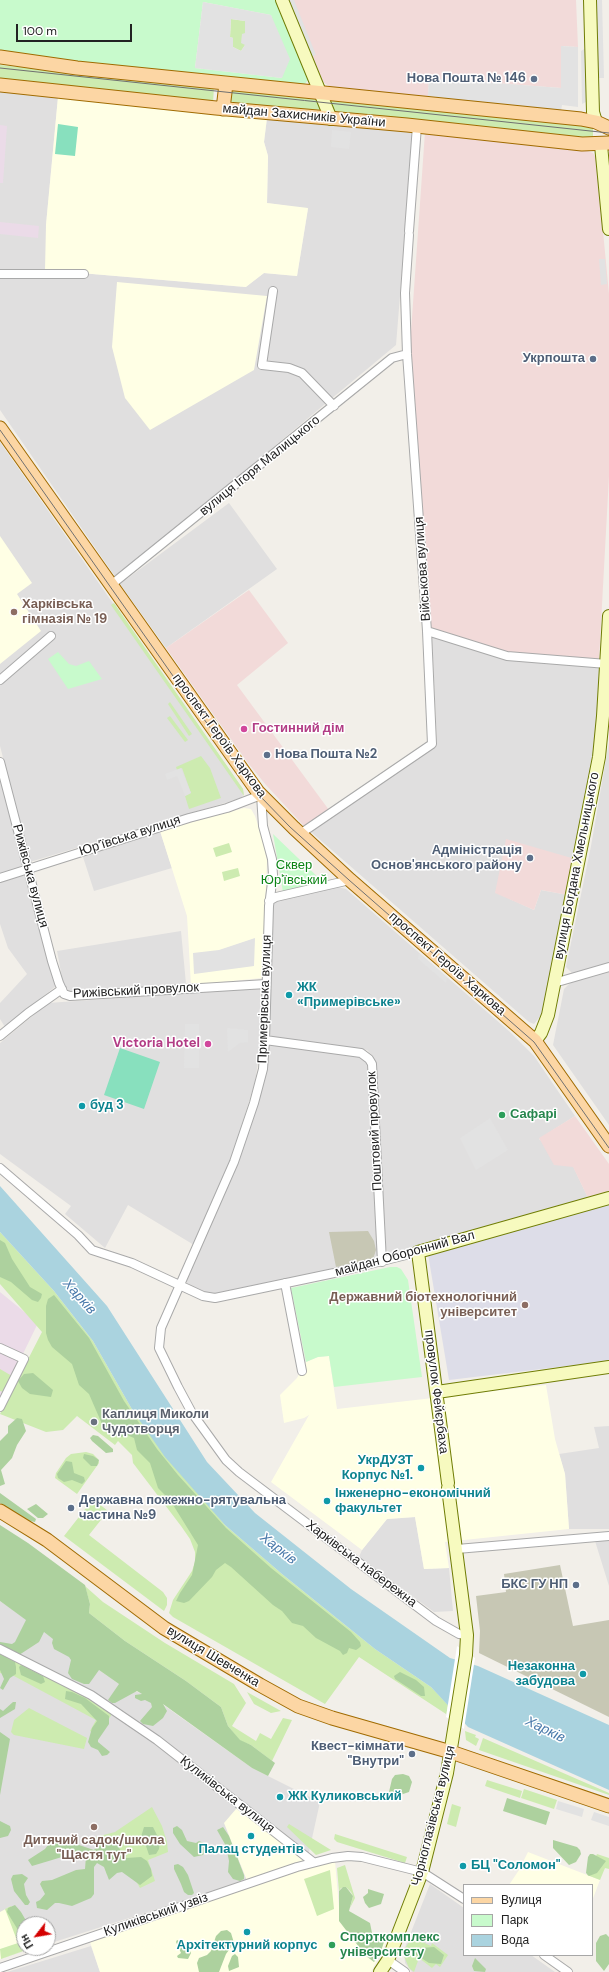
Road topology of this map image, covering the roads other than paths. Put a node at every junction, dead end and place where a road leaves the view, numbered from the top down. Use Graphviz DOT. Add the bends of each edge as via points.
graph roads {
  1 [pos="282,0"];
  2 [pos="590,0"];
  3 [pos="0,57"];
  4 [pos="226,84"];
  5 [pos="0,85"];
  6 [pos="320,93"];
  7 [pos="223,109"];
  8 [pos="331,119"];
  9 [pos="596,122"];
  10 [pos="417,126"];
  11 [pos="609,128"];
  12 [pos="605,144"];
  13 [pos="609,229"];
  14 [pos="0,274"];
  15 [pos="84,274"];
  16 [pos="273,291"];
  17 [pos="407,354"];
  18 [pos="334,406"];
  19 [pos="0,428"];
  20 [pos="113,583"];
  21 [pos="609,616"];
  22 [pos="427,631"];
  23 [pos="50,636"];
  24 [pos="607,664"];
  25 [pos="0,680"];
  26 [pos="0,762"];
  27 [pos="261,795"];
  28 [pos="300,834"];
  29 [pos="29,869"];
  30 [pos="0,878"];
  31 [pos="350,880"];
  32 [pos="269,901"];
  33 [pos="609,967"];
  34 [pos="266,984"];
  35 [pos="554,984"];
  36 [pos="62,989"];
  37 [pos="0,1036"];
  38 [pos="265,1040"];
  39 [pos="535,1041"];
  40 [pos="609,1146"];
  41 [pos="0,1168"];
  42 [pos="609,1198"];
  43 [pos="418,1252"];
  44 [pos="382,1262"];
  45 [pos="285,1283"];
  46 [pos="179,1284"];
  47 [pos="0,1348"];
  48 [pos="609,1367"];
  49 [pos="302,1371"];
  50 [pos="437,1392"];
  51 [pos="0,1407"];
  52 [pos="0,1511"];
  53 [pos="609,1536"];
  54 [pos="457,1549"];
  55 [pos="467,1635"];
  56 [pos="0,1650"];
  57 [pos="466,1655"];
  58 [pos="451,1752"];
  59 [pos="609,1806"];
  60 [pos="313,1862"];
  61 [pos="422,1872"];
  62 [pos="463,1898"];
  63 [pos="545,1956"];
  64 [pos="388,1960"];
  65 [pos="0,1968"];
  66 [pos="380,1972"];
  67 [pos="405,1972"];
  68 [pos="568,1972"];
  1 -- 6 [label="street"];
  2 -- 9 [label="street" via="593,112"];
  3 -- 4 [label="main road, майдан Захисників України"];
  4 -- 6 [label="main road, майдан Захисників України"];
  4 -- 7 [label="main road"];
  5 -- 7 [label="main road, майдан Захисників України"];
  6 -- 8 [label="street"];
  6 -- 9 [label="main road, майдан Захисників України" via="493,109"];
  7 -- 8 [label="main road, майдан Захисників України"];
  8 -- 10 [label="main road, майдан Захисників України"];
  9 -- 11 [label="main road, майдан Захисників України"];
  9 -- 12 [label="main road"];
  10 -- 12 [label="main road, майдан Захисників України"];
  10 -- 17 [label="street, Військова вулиця" via="405,293"];
  12 -- 13 [label="street"];
  14 -- 15 [label="street"];
  16 -- 18 [label="street" via="262,365 289,368 302,373"];
  17 -- 18 [label="street, вулиця Ігоря Малицького" via="392,358"];
  17 -- 22 [label="street, Військова вулиця"];
  18 -- 20 [label="street, вулиця Ігоря Малицького"];
  19 -- 20 [label="main road, проспект Героїв Харкова"];
  20 -- 27 [label="main road, проспект Героїв Харкова"];
  21 -- 24 [label="street, вулиця Богдана Хмельницького"];
  22 -- 24 [label="street" via="507,656"];
  22 -- 28 [label="street, Військова вулиця" via="432,744"];
  23 -- 25 [label="street"];
  24 -- 35 [label="street, вулиця Богдана Хмельницького" via="599,756"];
  26 -- 29 [label="street, Рижівська вулиця"];
  27 -- 28 [label="main road, проспект Героїв Харкова"];
  27 -- 29 [label="street, Юр’ївська вулиця" via="227,808"];
  27 -- 32 [label="street, Примерівська вулиця" via="263,826 272,859 273,875"];
  28 -- 31 [label="main road, проспект Героїв Харкова"];
  29 -- 30 [label="street, Юр’ївська вулиця"];
  29 -- 36 [label="street, Рижівська вулиця" via="52,961"];
  31 -- 32 [label="street" via="276,897"];
  31 -- 39 [label="main road, проспект Героїв Харкова"];
  32 -- 34 [label="street, Примерівська вулиця"];
  33 -- 35 [label="street"];
  34 -- 36 [label="street, Рижівський провулок" via="70,996 64,994"];
  34 -- 38 [label="street, Примерівська вулиця"];
  35 -- 39 [label="street, вулиця Богдана Хмельницького" via="548,1015"];
  36 -- 37 [label="street, Рижівський провулок"];
  38 -- 44 [label="street, Поштовий провулок" via="361,1052 372,1064"];
  38 -- 46 [label="street, Примерівська вулиця" via="263,1069 234,1162"];
  39 -- 40 [label="main road, проспект Героїв Харкова"];
  41 -- 46 [label="street, майдан Оборонний Вал" via="92,1250 132,1263"];
  42 -- 43 [label="street, майдан Оборонний Вал"];
  43 -- 44 [label="street, майдан Оборонний Вал"];
  43 -- 50 [label="street, провулок Фейєрбаха"];
  44 -- 45 [label="street, майдан Оборонний Вал"];
  45 -- 46 [label="street, майдан Оборонний Вал" via="214,1298 190,1292"];
  45 -- 49 [label="street"];
  46 -- 55 [label="street, Харківська набережна" via="161,1328 159,1348 192,1414 219,1452 239,1472 430,1616 459,1634"];
  47 -- 51 [label="street" via="24,1359"];
  48 -- 50 [label="street"];
  50 -- 54 [label="street, провулок Фейєрбаха"];
  52 -- 58 [label="main road, вулиця Шевченка" via="47,1540 164,1628 291,1702 332,1718"];
  53 -- 54 [label="street"];
  54 -- 55 [label="street, провулок Фейєрбаха"];
  55 -- 57 [label="street, провулок Фейєрбаха"];
  56 -- 60 [label="street, Куликівська вулиця" via="92,1695 157,1740"];
  57 -- 58 [label="street, Чорноглазівська вулиця"];
  58 -- 59 [label="main road"];
  58 -- 61 [label="street, Чорноглазівська вулиця"];
  60 -- 61 [label="street" via="362,1856"];
  60 -- 65 [label="street, Куликівський узвіз"];
  61 -- 62 [label="street"];
  61 -- 64 [label="street, Чорноглазівська вулиця"];
  63 -- 68 [label="street"];
  64 -- 66 [label="street, Чорноглазівська вулиця"];
  64 -- 67 [label="street"];
}
